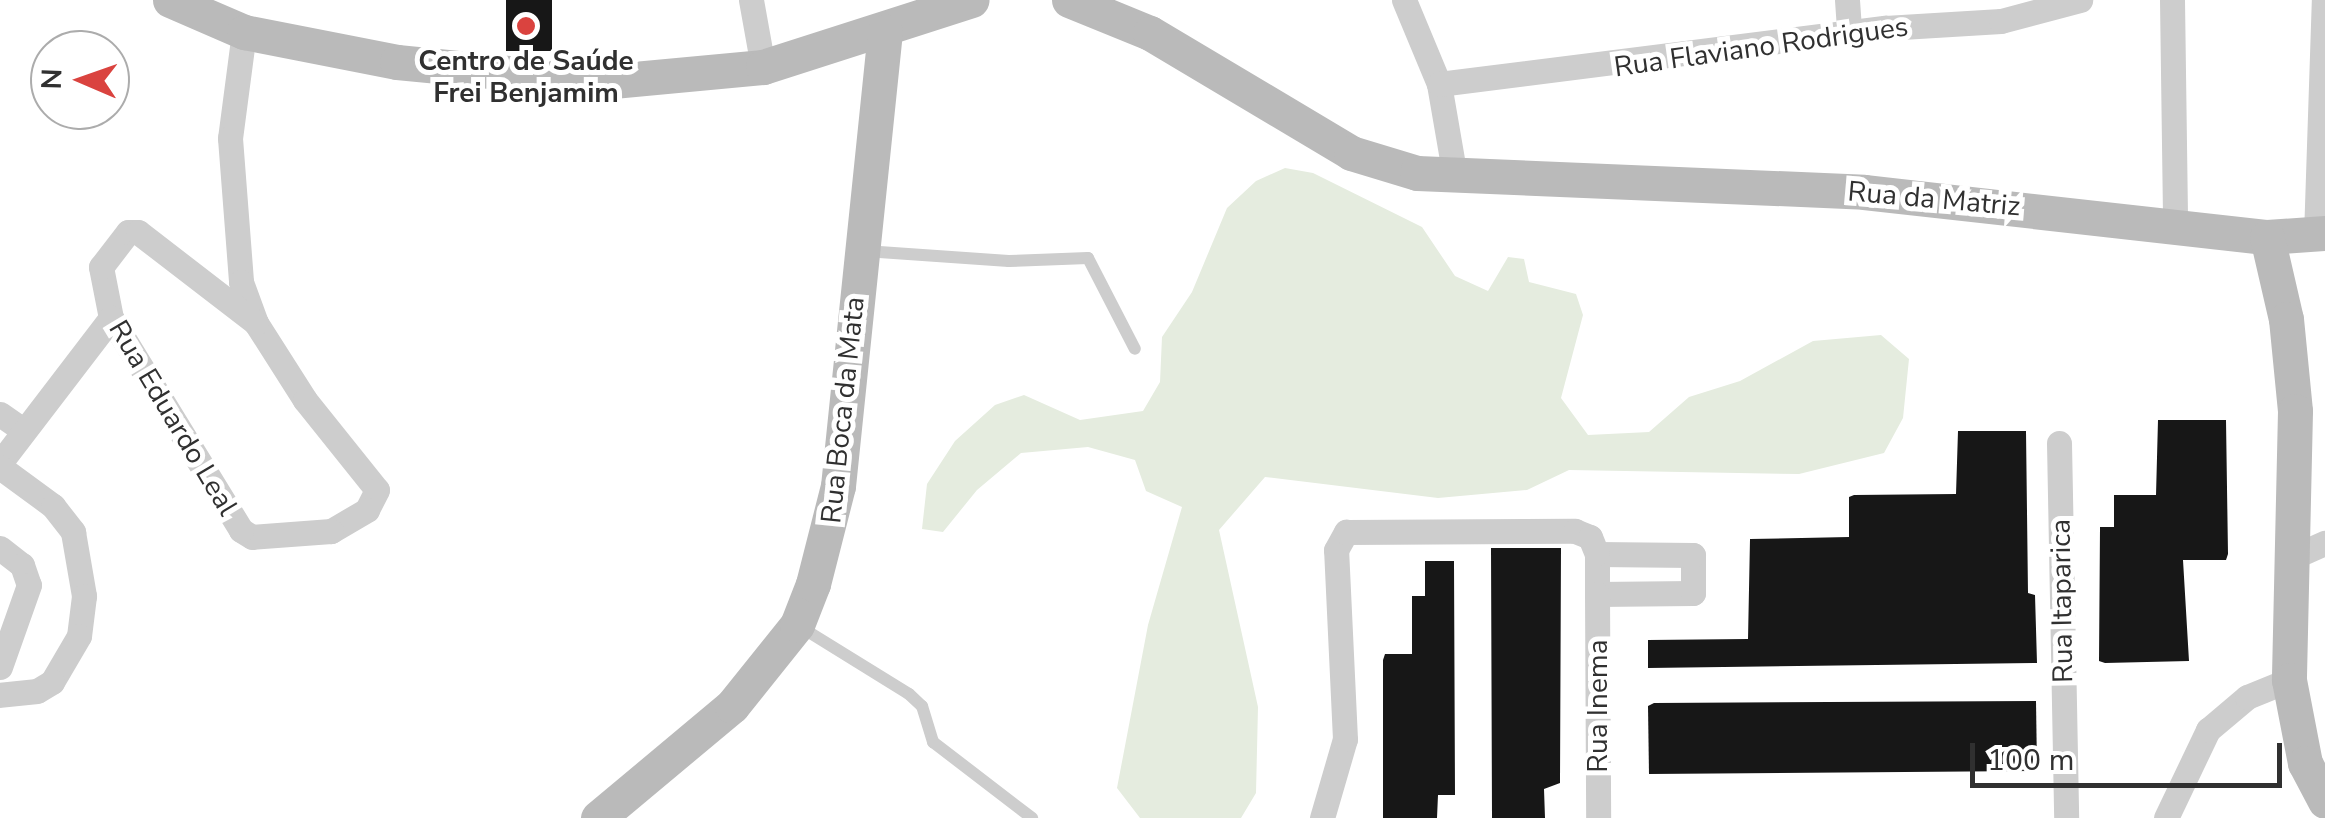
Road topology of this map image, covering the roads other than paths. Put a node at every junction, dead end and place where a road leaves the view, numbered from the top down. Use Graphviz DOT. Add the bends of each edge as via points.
graph roads {
  1 [pos="170,0"];
  2 [pos="751,0"];
  3 [pos="972,0"];
  4 [pos="1069,0"];
  5 [pos="1404,0"];
  6 [pos="1846,0"];
  7 [pos="2080,0"];
  8 [pos="2172,0"];
  9 [pos="2324,0"];
  10 [pos="2000,10"];
  11 [pos="244,32"];
  12 [pos="885,32"];
  13 [pos="1849,32"];
  14 [pos="762,68"];
  15 [pos="1439,84"];
  16 [pos="1455,176"];
  17 [pos="2175,228"];
  18 [pos="2320,235"];
  19 [pos="2268,238"];
  20 [pos="860,250"];
  21 [pos="111,318"];
  22 [pos="256,323"];
  23 [pos="1134,349"];
  24 [pos="0,414"];
  25 [pos="23,430"];
  26 [pos="2060,443"];
  27 [pos="0,465"];
  28 [pos="0,548"];
  29 [pos="2309,550"];
  30 [pos="1597,554"];
  31 [pos="1597,594"];
  32 [pos="796,625"];
  33 [pos="0,667"];
  34 [pos="2289,680"];
  35 [pos="0,696"];
  36 [pos="2325,801"];
  37 [pos="598,818"];
  38 [pos="1032,818"];
  39 [pos="1322,818"];
  40 [pos="1598,818"];
  41 [pos="2066,818"];
  42 [pos="2166,818"];
  1 -- 11 [label="main road"];
  2 -- 14 [label="street"];
  3 -- 12 [label="main road"];
  4 -- 16 [label="main road, Rua da Matriz" via="1196,58 1350,153"];
  5 -- 15 [label="street"];
  6 -- 13 [label="street"];
  7 -- 10 [label="street, Rua Flaviano Rodrigues"];
  8 -- 17 [label="street"];
  9 -- 18 [label="street"];
  10 -- 13 [label="street, Rua Flaviano Rodrigues"];
  11 -- 14 [label="main road" via="416,65 541,79 652,81"];
  11 -- 22 [label="street, Rua Eduardo Leal" via="230,138 231,202 235,258"];
  12 -- 14 [label="main road"];
  12 -- 20 [label="main road, Rua Boca da Mata"];
  13 -- 15 [label="street, Rua Flaviano Rodrigues"];
  15 -- 16 [label="street"];
  16 -- 17 [label="main road, Rua da Matriz" via="1864,192"];
  17 -- 19 [label="main road, Rua da Matriz"];
  18 -- 19 [label="main road, Rua da Matriz"];
  19 -- 29 [label="main road" via="2292,361"];
  20 -- 23 [label="lane" via="1009,261 1088,258"];
  20 -- 32 [label="main road, Rua Boca da Mata" via="838,486 828,540"];
  21 -- 22 [label="street, Rua Eduardo Leal" via="101,268 134,230"];
  21 -- 22 [label="street, Rua Eduardo Leal" via="241,530 252,537 331,531 367,510 376,490 305,400"];
  21 -- 25 [label="street"];
  24 -- 25 [label="street"];
  25 -- 27 [label="street"];
  26 -- 41 [label="street, Rua Itaparica"];
  27 -- 35 [label="street" via="63,518 82,560 78,636 47,688"];
  28 -- 33 [label="street" via="22,564 28,586"];
  29 -- 34 [label="main road"];
  30 -- 31 [label="street, Rua Inema"];
  30 -- 31 [label="street" via="1693,554 1693,593"];
  30 -- 39 [label="street" via="1590,537 1576,532 1346,532 1336,550 1345,739"];
  31 -- 40 [label="street, Rua Inema"];
  32 -- 37 [label="main road, Rua Boca da Mata" via="732,706"];
  32 -- 38 [label="lane" via="909,694 922,706 933,742"];
  34 -- 36 [label="main road" via="2304,764"];
  34 -- 42 [label="street" via="2247,697 2208,730"];
}
